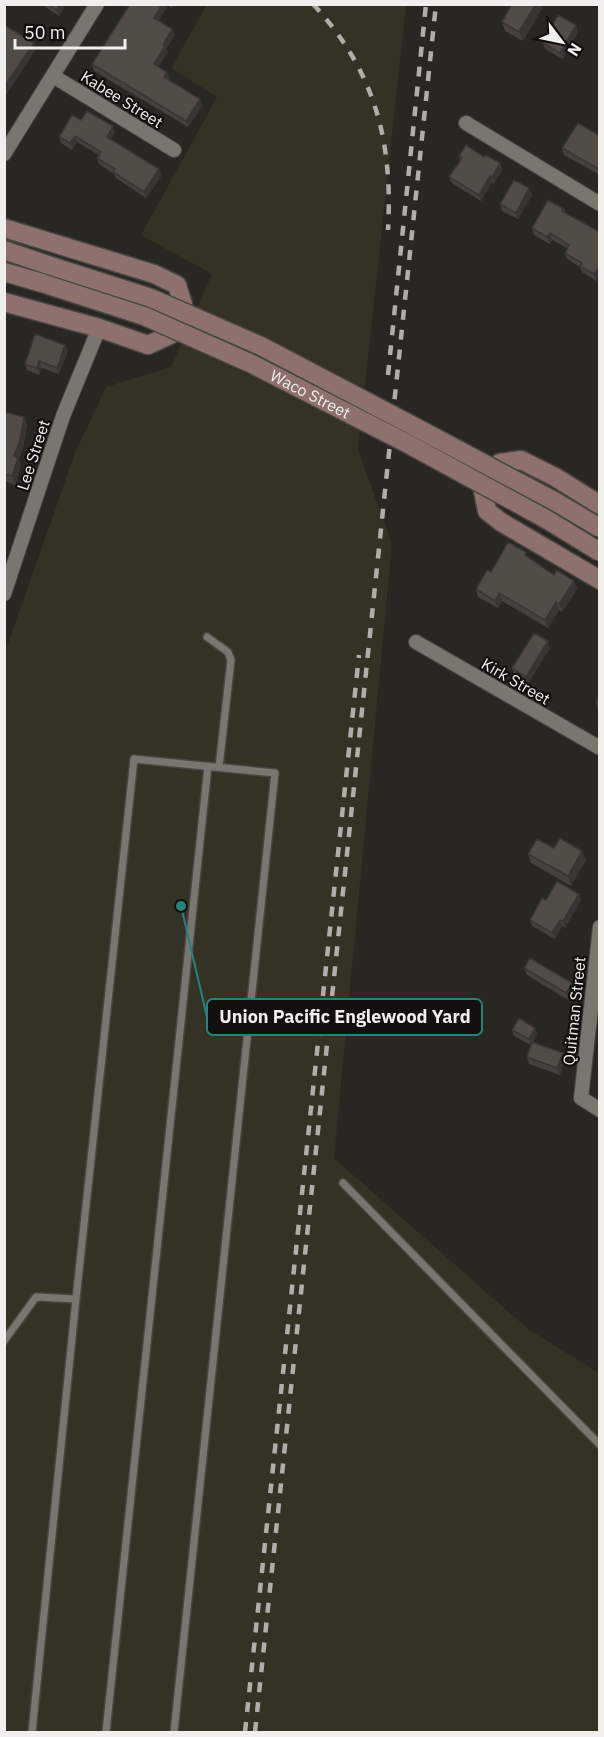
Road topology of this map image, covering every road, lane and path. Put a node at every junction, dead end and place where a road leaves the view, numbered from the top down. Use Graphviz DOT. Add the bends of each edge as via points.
graph roads {
  1 [pos="98,4"];
  2 [pos="53,76"];
  3 [pos="466,123"];
  4 [pos="174,150"];
  5 [pos="4,154"];
  6 [pos="600,204"];
  7 [pos="4,228"];
  8 [pos="4,250"];
  9 [pos="4,272"];
  10 [pos="4,302"];
  11 [pos="99,328"];
  12 [pos="600,505"];
  13 [pos="600,528"];
  14 [pos="600,552"];
  15 [pos="597,571"];
  16 [pos="4,594"];
  17 [pos="207,637"];
  18 [pos="416,642"];
  19 [pos="600,748"];
  20 [pos="208,766"];
  21 [pos="219,767"];
  22 [pos="600,927"];
  23 [pos="597,969"];
  24 [pos="600,1110"];
  25 [pos="343,1183"];
  26 [pos="76,1299"];
  27 [pos="4,1341"];
  28 [pos="600,1445"];
  29 [pos="32,1732"];
  30 [pos="106,1732"];
  31 [pos="174,1732"];
  1 -- 2 [label="street"];
  2 -- 4 [label="street, Kabee Street"];
  2 -- 5 [label="street"];
  3 -- 6 [label="street"];
  7 -- 11 [label="main road" via="154,274 177,285 183,304 172,334 148,345"];
  8 -- 13 [label="main road, Waco Street, bridge" via="151,298 261,346"];
  9 -- 14 [label="main road, Waco Street, bridge" via="144,316 252,364 400,440"];
  10 -- 11 [label="main road"];
  11 -- 16 [label="street, Lee Street" via="63,416"];
  12 -- 15 [label="main road" via="521,460 500,463 483,491 487,511 501,522"];
  17 -- 21 [label="lane" via="228,652 231,660"];
  18 -- 19 [label="street, Kirk Street"];
  20 -- 21 [label="lane"];
  20 -- 26 [label="lane" via="134,759"];
  20 -- 30 [label="lane"];
  21 -- 31 [label="lane" via="275,773"];
  22 -- 23 [label="street, Quitman Street"];
  23 -- 24 [label="street, Quitman Street" via="580,1098"];
  25 -- 28 [label="lane"];
  26 -- 27 [label="lane" via="36,1298"];
  26 -- 29 [label="lane"];
}
